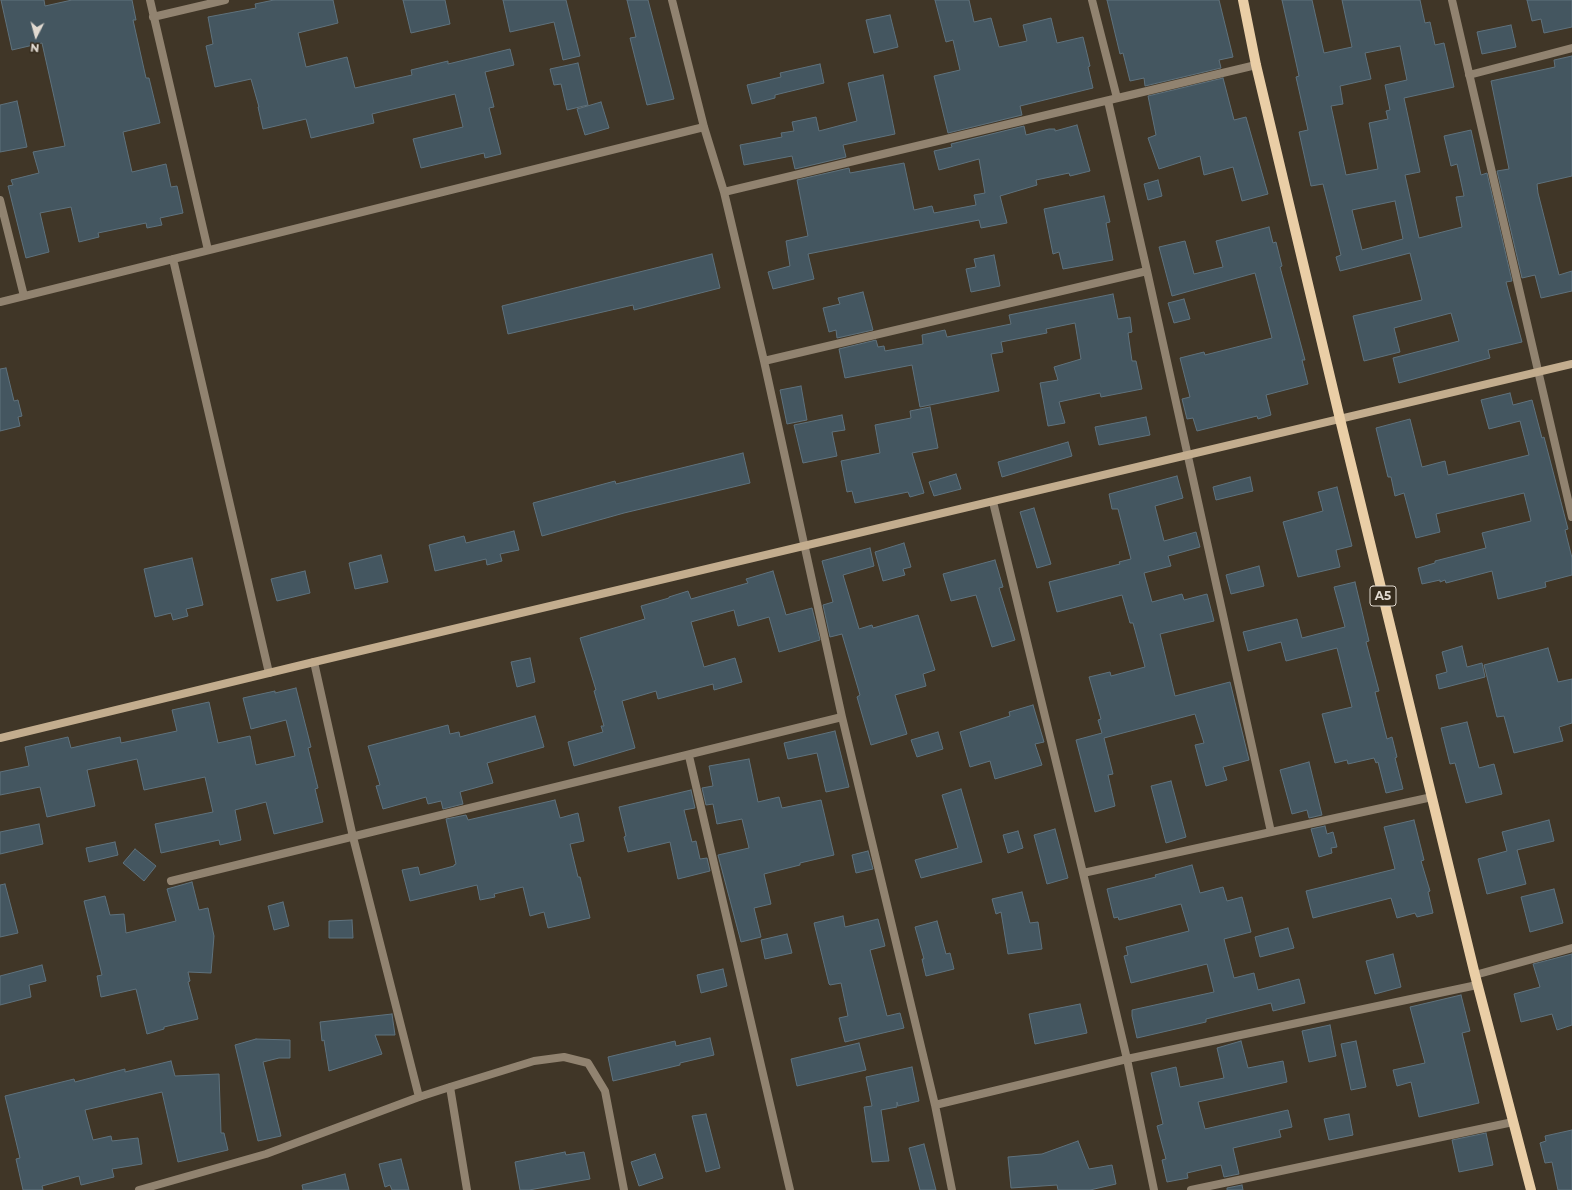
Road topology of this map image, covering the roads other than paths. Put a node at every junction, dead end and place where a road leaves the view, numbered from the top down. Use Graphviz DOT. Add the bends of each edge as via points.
graph roads {
  1 [pos="150,0"];
  2 [pos="225,0"];
  3 [pos="672,0"];
  4 [pos="1092,0"];
  5 [pos="1243,0"];
  6 [pos="1452,0"];
  7 [pos="153,17"];
  8 [pos="1572,48"];
  9 [pos="1256,64"];
  10 [pos="1469,75"];
  11 [pos="1117,98"];
  12 [pos="1108,101"];
  13 [pos="704,127"];
  14 [pos="724,192"];
  15 [pos="0,200"];
  16 [pos="208,250"];
  17 [pos="173,259"];
  18 [pos="1148,271"];
  19 [pos="24,296"];
  20 [pos="0,302"];
  21 [pos="764,361"];
  22 [pos="1572,364"];
  23 [pos="1537,372"];
  24 [pos="1340,419"];
  25 [pos="1189,455"];
  26 [pos="993,502"];
  27 [pos="1572,517"];
  28 [pos="806,546"];
  29 [pos="314,662"];
  30 [pos="269,673"];
  31 [pos="842,718"];
  32 [pos="0,738"];
  33 [pos="689,756"];
  34 [pos="1432,797"];
  35 [pos="1271,832"];
  36 [pos="353,837"];
  37 [pos="1083,873"];
  38 [pos="171,881"];
  39 [pos="1572,948"];
  40 [pos="1476,980"];
  41 [pos="1127,1059"];
  42 [pos="450,1087"];
  43 [pos="419,1097"];
  44 [pos="935,1105"];
  45 [pos="1513,1122"];
  46 [pos="139,1190"];
  47 [pos="467,1190"];
  48 [pos="624,1190"];
  49 [pos="790,1190"];
  50 [pos="952,1190"];
  51 [pos="1154,1190"];
  52 [pos="1192,1190"];
  53 [pos="1531,1190"];
  1 -- 7 [label="street"];
  2 -- 7 [label="street"];
  3 -- 13 [label="street"];
  4 -- 11 [label="street"];
  5 -- 9 [label="main road, A5"];
  6 -- 10 [label="street"];
  7 -- 16 [label="street"];
  8 -- 10 [label="street"];
  9 -- 11 [label="street"];
  9 -- 24 [label="main road, A5"];
  10 -- 23 [label="street"];
  11 -- 12 [label="street"];
  12 -- 14 [label="street"];
  12 -- 18 [label="street"];
  13 -- 14 [label="street"];
  13 -- 16 [label="street"];
  14 -- 21 [label="street"];
  15 -- 19 [label="street"];
  16 -- 17 [label="street"];
  17 -- 19 [label="street"];
  17 -- 30 [label="street"];
  18 -- 21 [label="street"];
  18 -- 25 [label="street"];
  19 -- 20 [label="street"];
  21 -- 28 [label="street"];
  22 -- 23 [label="street"];
  23 -- 24 [label="street"];
  23 -- 27 [label="street"];
  24 -- 25 [label="street"];
  24 -- 34 [label="main road, A5"];
  25 -- 26 [label="street"];
  25 -- 35 [label="street"];
  26 -- 28 [label="street"];
  26 -- 37 [label="street"];
  28 -- 29 [label="street"];
  28 -- 31 [label="street"];
  29 -- 30 [label="street"];
  29 -- 36 [label="street"];
  30 -- 32 [label="street"];
  31 -- 33 [label="street"];
  31 -- 44 [label="street"];
  33 -- 36 [label="street"];
  33 -- 49 [label="street"];
  34 -- 35 [label="street"];
  34 -- 40 [label="main road, A5"];
  35 -- 37 [label="street"];
  36 -- 38 [label="street"];
  36 -- 43 [label="street"];
  37 -- 41 [label="street"];
  39 -- 40 [label="street"];
  40 -- 41 [label="street"];
  40 -- 45 [label="main road, A5"];
  41 -- 44 [label="street"];
  41 -- 51 [label="street"];
  42 -- 43 [label="street"];
  42 -- 47 [label="street"];
  42 -- 48 [label="street" via="534,1061 564,1057 588,1063 605,1091"];
  43 -- 46 [label="street" via="266,1154"];
  44 -- 50 [label="street"];
  45 -- 52 [label="street"];
  45 -- 53 [label="main road, A5"];
}
